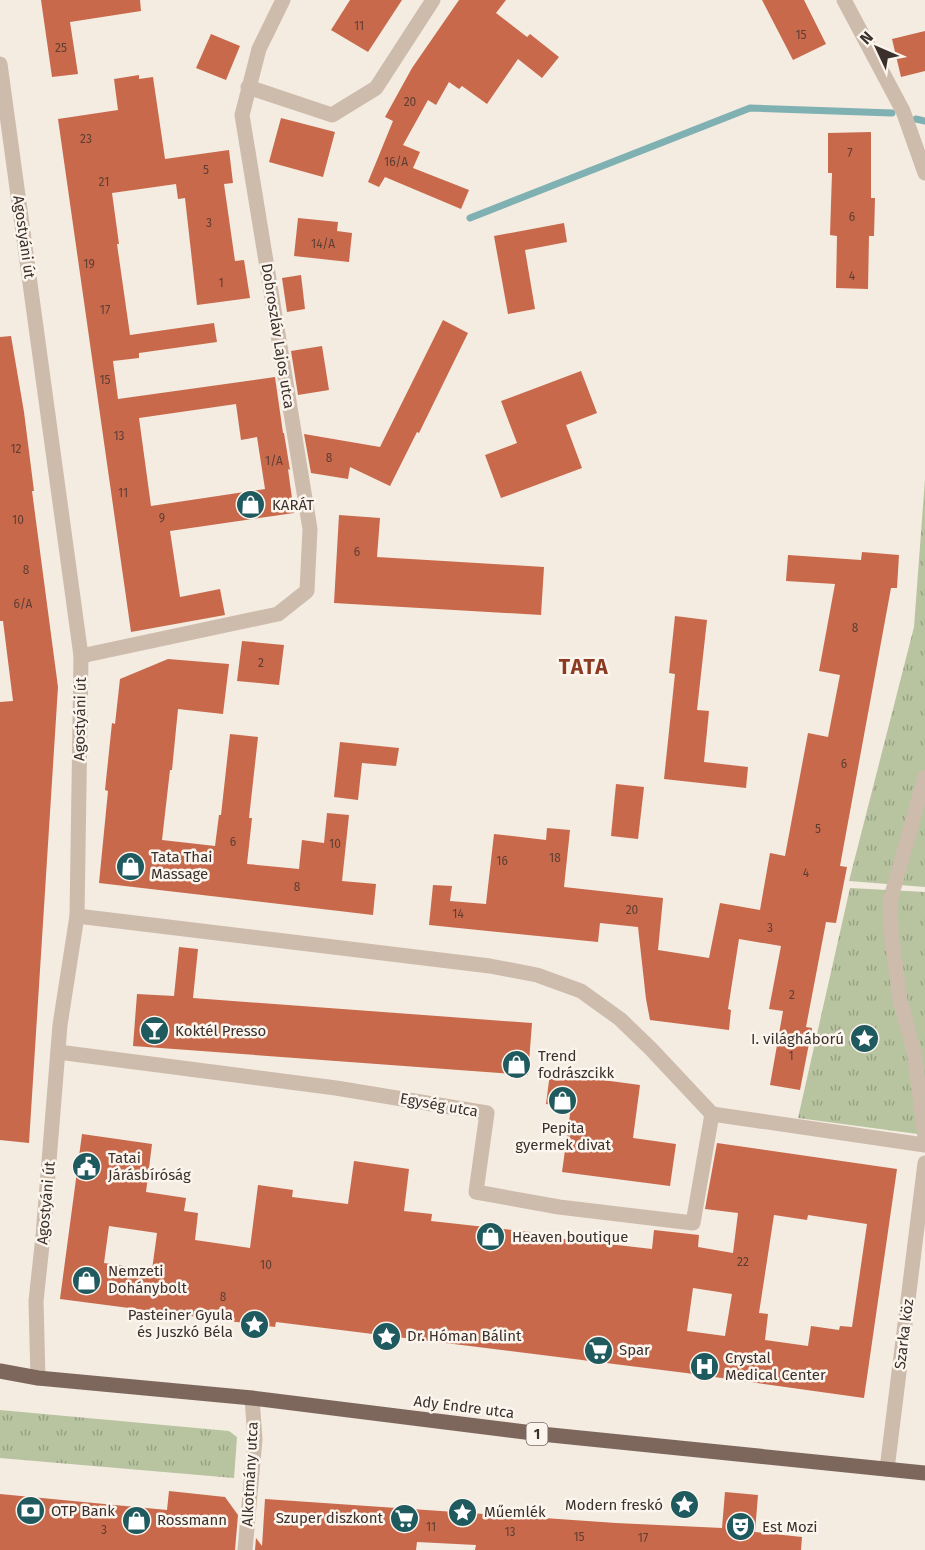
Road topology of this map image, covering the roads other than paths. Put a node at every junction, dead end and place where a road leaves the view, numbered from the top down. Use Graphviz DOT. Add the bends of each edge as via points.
graph roads {
  1 [pos="283,0"];
  2 [pos="433,0"];
  3 [pos="844,0"];
  4 [pos="0,64"];
  5 [pos="248,87"];
  6 [pos="925,173"];
  7 [pos="81,656"];
  8 [pos="925,777"];
  9 [pos="76,916"];
  10 [pos="58,1052"];
  11 [pos="712,1114"];
  12 [pos="925,1137"];
  13 [pos="925,1146"];
  14 [pos="925,1163"];
  15 [pos="0,1371"];
  16 [pos="38,1378"];
  17 [pos="252,1398"];
  18 [pos="887,1469"];
  19 [pos="925,1473"];
  20 [pos="245,1550"];
  1 -- 5 [label="street, Dobroszláv Lajos utca" via="259,49"];
  2 -- 5 [label="street" via="376,88 332,115"];
  3 -- 6 [label="street" via="903,111"];
  4 -- 7 [label="street, Agostyáni út"];
  5 -- 7 [label="street, Dobroszláv Lajos utca" via="242,115 310,529 307,591 278,615"];
  7 -- 9 [label="street, Agostyáni út"];
  8 -- 12 [label="street" via="890,901 900,1000 914,1051"];
  9 -- 10 [label="street, Agostyáni út"];
  9 -- 11 [label="street" via="537,975 581,991 620,1019"];
  10 -- 11 [label="street, Egység utca" via="336,1088 487,1113 476,1192 693,1223"];
  10 -- 16 [label="street, Agostyáni út" via="36,1301"];
  11 -- 13 [label="street"];
  14 -- 18 [label="street, Szarka köz"];
  15 -- 16 [label="main road, Ady Endre utca / 1"];
  16 -- 17 [label="main road, Ady Endre utca / 1"];
  17 -- 18 [label="main road, Ady Endre utca / 1" via="541,1434"];
  17 -- 20 [label="street, Alkotmány utca" via="255,1439"];
  18 -- 19 [label="main road, Ady Endre utca / 1"];
}
